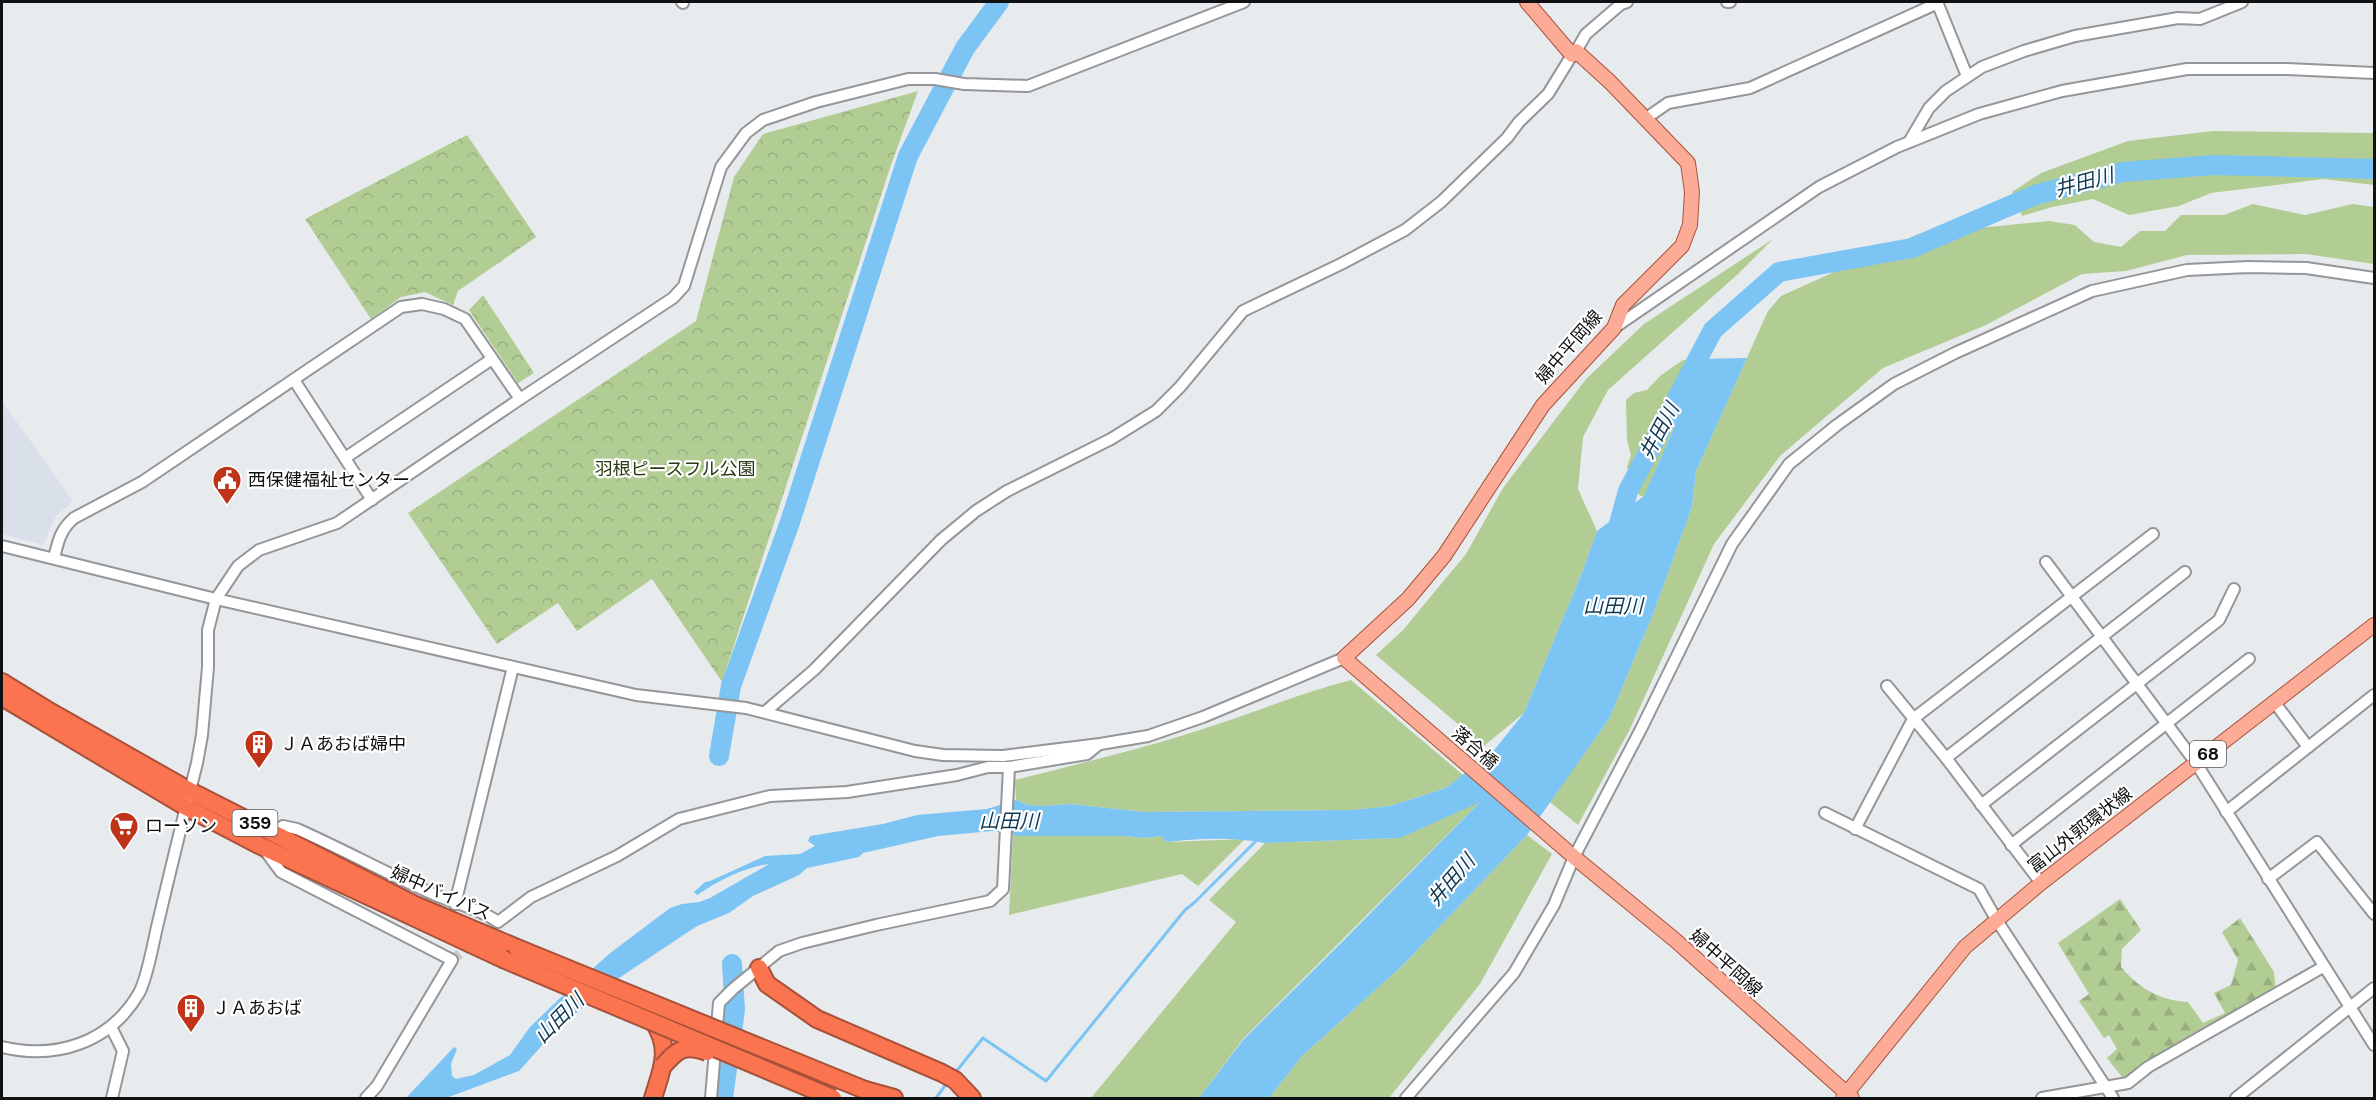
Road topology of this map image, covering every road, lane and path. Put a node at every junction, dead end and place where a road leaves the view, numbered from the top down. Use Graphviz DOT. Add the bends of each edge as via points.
graph roads {
  1 [pos="1244,2"];
  2 [pos="1527,2"];
  3 [pos="1627,2"];
  4 [pos="1937,2"];
  5 [pos="2242,2"];
  6 [pos="1574,53"];
  7 [pos="2374,73"];
  8 [pos="1967,76"];
  9 [pos="1646,119"];
  10 [pos="1910,142"];
  11 [pos="2374,278"];
  12 [pos="1614,328"];
  13 [pos="492,359"];
  14 [pos="294,380"];
  15 [pos="520,399"];
  16 [pos="345,458"];
  17 [pos="372,500"];
  18 [pos="2153,534"];
  19 [pos="2,546"];
  20 [pos="54,558"];
  21 [pos="2046,562"];
  22 [pos="2185,572"];
  23 [pos="2234,589"];
  24 [pos="2073,597"];
  25 [pos="216,599"];
  26 [pos="2374,625"];
  27 [pos="2103,636"];
  28 [pos="2249,659"];
  29 [pos="1348,663"];
  30 [pos="513,667"];
  31 [pos="2,682"];
  32 [pos="2137,683"];
  33 [pos="1887,686"];
  34 [pos="2374,695"];
  35 [pos="2,697"];
  36 [pos="2275,703"];
  37 [pos="765,712"];
  38 [pos="1912,720"];
  39 [pos="2167,723"];
  40 [pos="1100,744"];
  41 [pos="2308,747"];
  42 [pos="1946,758"];
  43 [pos="2196,763"];
  44 [pos="1009,769"];
  45 [pos="188,799"];
  46 [pos="1981,805"];
  47 [pos="2226,812"];
  48 [pos="1825,813"];
  49 [pos="1855,829"];
  50 [pos="273,833"];
  51 [pos="2011,845"];
  52 [pos="261,846"];
  53 [pos="1574,857"];
  54 [pos="2268,879"];
  55 [pos="2041,883"];
  56 [pos="455,904"];
  57 [pos="2374,914"];
  58 [pos="1996,920"];
  59 [pos="2324,967"];
  60 [pos="753,972"];
  61 [pos="2374,988"];
  62 [pos="2350,1008"];
  63 [pos="653,1021"];
  64 [pos="111,1027"];
  65 [pos="2374,1046"];
  66 [pos="2,1047"];
  67 [pos="663,1066"];
  68 [pos="781,1077"];
  69 [pos="955,1080"];
  70 [pos="2104,1088"];
  71 [pos="865,1090"];
  72 [pos="1847,1097"];
  73 [pos="112,1098"];
  74 [pos="366,1098"];
  75 [pos="653,1098"];
  76 [pos="711,1098"];
  77 [pos="833,1098"];
  78 [pos="885,1098"];
  79 [pos="894,1098"];
  80 [pos="963,1098"];
  81 [pos="972,1098"];
  82 [pos="1406,1098"];
  83 [pos="2042,1098"];
  84 [pos="2113,1098"];
  85 [pos="2236,1098"];
  1 -- 15 [label="street" via="1028,86 908,79 763,120 746,134 721,167 684,286 673,298"];
  2 -- 6 [label="main road, 婦中平岡線"];
  3 -- 6 [label="street" via="1586,34"];
  4 -- 8 [label="street"];
  4 -- 9 [label="street" via="1749,88 1668,103"];
  5 -- 8 [label="street" via="2200,19 2178,18 2075,36 2024,51"];
  6 -- 9 [label="main road, 婦中平岡線"];
  6 -- 37 [label="street" via="1548,94 1441,202 1405,230 1243,311 1156,411 1111,439 1007,491 976,512 941,540 814,670"];
  7 -- 10 [label="street" via="2187,69 2062,91 1979,114"];
  8 -- 10 [label="street" via="1929,108"];
  9 -- 12 [label="main road, 婦中平岡線" via="1688,163 1692,192 1690,225 1682,246 1623,305"];
  10 -- 12 [label="street" via="1819,186"];
  11 -- 53 [label="street" via="2306,268 2248,267 2187,270 2092,291 1894,384 1837,425 1789,464 1732,544"];
  12 -- 29 [label="main road, 婦中平岡線" via="1543,405 1444,556"];
  13 -- 14 [label="street" via="465,319 422,304 401,307"];
  13 -- 15 [label="street"];
  13 -- 16 [label="street"];
  14 -- 16 [label="street"];
  14 -- 20 [label="street" via="142,482 74,518 58,538"];
  15 -- 17 [label="street"];
  16 -- 17 [label="street"];
  17 -- 25 [label="street" via="337,523 259,550 238,566"];
  18 -- 24 [label="street"];
  19 -- 20 [label="street"];
  20 -- 25 [label="street"];
  21 -- 24 [label="street"];
  22 -- 27 [label="street"];
  23 -- 32 [label="street" via="2219,620"];
  24 -- 27 [label="street"];
  24 -- 38 [label="street"];
  25 -- 30 [label="street"];
  25 -- 45 [label="street" via="208,630 202,735"];
  26 -- 36 [label="main road, 富山外郭環状線 / 68"];
  27 -- 32 [label="street"];
  27 -- 42 [label="street"];
  28 -- 39 [label="street"];
  29 -- 40 [label="street" via="1148,735"];
  29 -- 53 [label="main road, 落合橋"];
  30 -- 37 [label="street" via="636,695"];
  30 -- 56 [label="street"];
  31 -- 45 [label="highway, 婦中バイパス / 359"];
  32 -- 39 [label="street"];
  32 -- 46 [label="street"];
  33 -- 38 [label="street"];
  34 -- 41 [label="street"];
  35 -- 45 [label="highway, 婦中バイパス / 359"];
  36 -- 41 [label="street"];
  36 -- 43 [label="main road, 富山外郭環状線 / 68"];
  37 -- 40 [label="street" via="943,755 1003,756"];
  38 -- 42 [label="street"];
  38 -- 49 [label="street"];
  39 -- 43 [label="street"];
  39 -- 51 [label="street"];
  40 -- 44 [label="street" via="1087,754"];
  41 -- 47 [label="street"];
  42 -- 46 [label="street"];
  43 -- 47 [label="street"];
  43 -- 55 [label="main road, 富山外郭環状線 / 68"];
  44 -- 56 [label="street" via="988,767 847,792 770,796 712,809 680,819 617,856 531,897 498,922"];
  44 -- 60 [label="street" via="1003,889 990,901 802,943 778,951"];
  45 -- 50 [label="highway, 婦中バイパス / 359"];
  45 -- 52 [label="highway, 婦中バイパス / 359"];
  45 -- 64 [label="street" via="140,992"];
  46 -- 51 [label="street"];
  47 -- 54 [label="street"];
  48 -- 49 [label="street"];
  49 -- 58 [label="street" via="1980,889"];
  50 -- 56 [label="street" via="283,826 297,829"];
  50 -- 71 [label="highway, 婦中バイパス / 359, bridge" via="412,904"];
  51 -- 55 [label="street"];
  52 -- 63 [label="highway, 婦中バイパス / 359, bridge" via="503,959"];
  52 -- 74 [label="street" via="280,872 452,960"];
  53 -- 72 [label="main road, 婦中平岡線" via="1674,940"];
  53 -- 82 [label="street" via="1554,904 1514,973"];
  54 -- 57 [label="street" via="2317,842"];
  54 -- 59 [label="street"];
  55 -- 58 [label="main road, 富山外郭環状線 / 68"];
  58 -- 70 [label="street"];
  58 -- 72 [label="main road, 富山外郭環状線 / 68" via="1951,962"];
  59 -- 62 [label="street"];
  59 -- 70 [label="street" via="2148,1066 2128,1083"];
  60 -- 69 [label="highway" via="817,1019"];
  60 -- 76 [label="street" via="719,1004"];
  61 -- 62 [label="street"];
  62 -- 65 [label="street"];
  62 -- 85 [label="street"];
  63 -- 67 [label="highway, bridge" via="663,1038"];
  63 -- 68 [label="highway, 婦中バイパス / 359, bridge"];
  64 -- 66 [label="street" via="85,1043 59,1051"];
  64 -- 73 [label="street" via="123,1052"];
  67 -- 68 [label="highway, bridge" via="680,1049 691,1047"];
  67 -- 75 [label="highway"];
  68 -- 77 [label="highway, 婦中バイパス / 359, bridge"];
  69 -- 80 [label="highway"];
  69 -- 81 [label="highway"];
  70 -- 83 [label="street"];
  70 -- 84 [label="street"];
  71 -- 78 [label="highway, 婦中バイパス / 359"];
  71 -- 79 [label="highway"];
}
